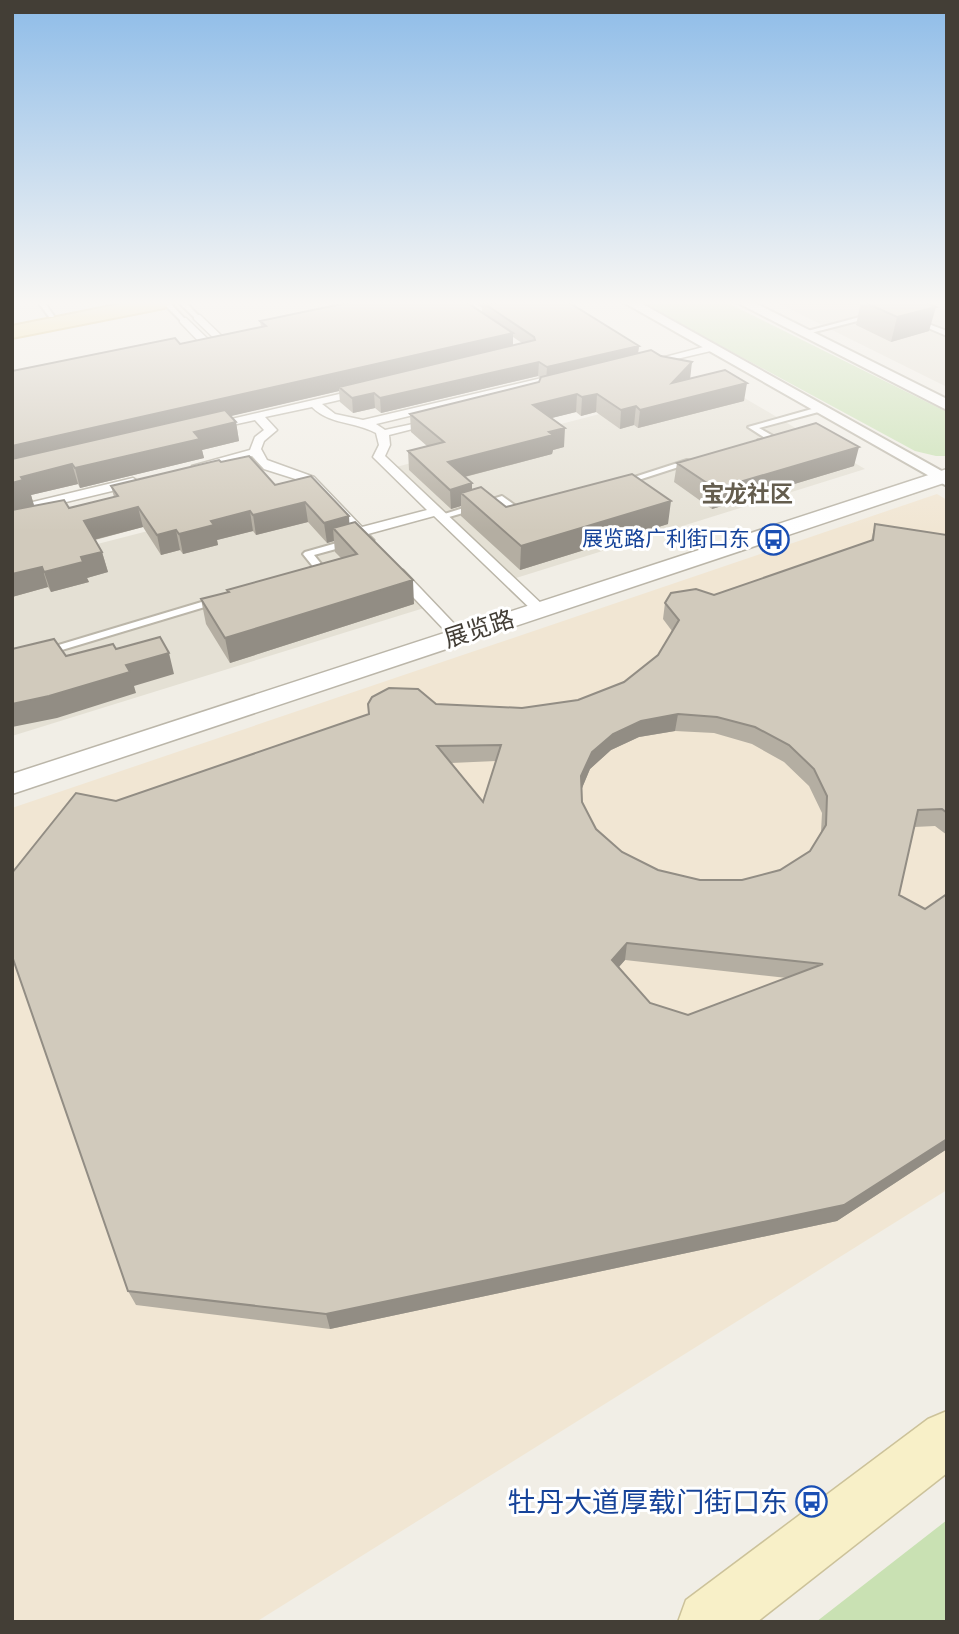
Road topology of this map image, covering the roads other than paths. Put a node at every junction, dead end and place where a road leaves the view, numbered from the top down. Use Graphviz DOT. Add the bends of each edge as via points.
graph roads {
  1 [pos="570,378"];
  2 [pos="573,378"];
  3 [pos="765,378"];
  4 [pos="894,378"];
  5 [pos="367,390"];
  6 [pos="534,396"];
  7 [pos="314,403"];
  8 [pos="947,405"];
  9 [pos="819,409"];
  10 [pos="258,416"];
  11 [pos="445,418"];
  12 [pos="365,423"];
  13 [pos="206,428"];
  14 [pos="381,434"];
  15 [pos="745,446"];
  16 [pos="259,457"];
  17 [pos="705,458"];
  18 [pos="941,473"];
  19 [pos="192,474"];
  20 [pos="148,478"];
  21 [pos="612,485"];
  22 [pos="144,492"];
  23 [pos="532,508"];
  24 [pos="12,511"];
  25 [pos="439,514"];
  26 [pos="12,525"];
  27 [pos="366,539"];
  28 [pos="392,567"];
  29 [pos="307,574"];
  30 [pos="227,598"];
  31 [pos="535,604"];
  32 [pos="453,631"];
  33 [pos="12,662"];
  34 [pos="12,768"];
  35 [pos="12,784"];
  36 [pos="947,1438"];
  37 [pos="708,1622"];
  1 -- 12 [label="street"];
  2 -- 6 [label="street" via="529,392"];
  3 -- 9 [label="street"];
  4 -- 8 [label="street"];
  5 -- 7 [label="street"];
  7 -- 10 [label="street"];
  7 -- 12 [label="street" via="329,417"];
  9 -- 15 [label="lane" via="752,427 772,439"];
  9 -- 18 [label="street"];
  10 -- 13 [label="street"];
  10 -- 16 [label="street" via="271,430 260,439"];
  11 -- 14 [label="street"];
  12 -- 14 [label="street"];
  14 -- 25 [label="street" via="386,448 379,457"];
  16 -- 19 [label="street"];
  16 -- 27 [label="street" via="285,474 306,477"];
  17 -- 21 [label="lane"];
  18 -- 31 [label="street, 展览路"];
  20 -- 24 [label="street"];
  22 -- 26 [label="street"];
  23 -- 25 [label="lane" via="519,512 502,499"];
  25 -- 27 [label="street"];
  25 -- 31 [label="street"];
  27 -- 29 [label="lane" via="308,554 321,570"];
  28 -- 32 [label="street"];
  30 -- 33 [label="lane"];
  31 -- 32 [label="street, 展览路"];
  32 -- 34 [label="street, 展览路"];
  32 -- 35 [label="street, 展览路"];
  36 -- 37 [label="main road"];
}
